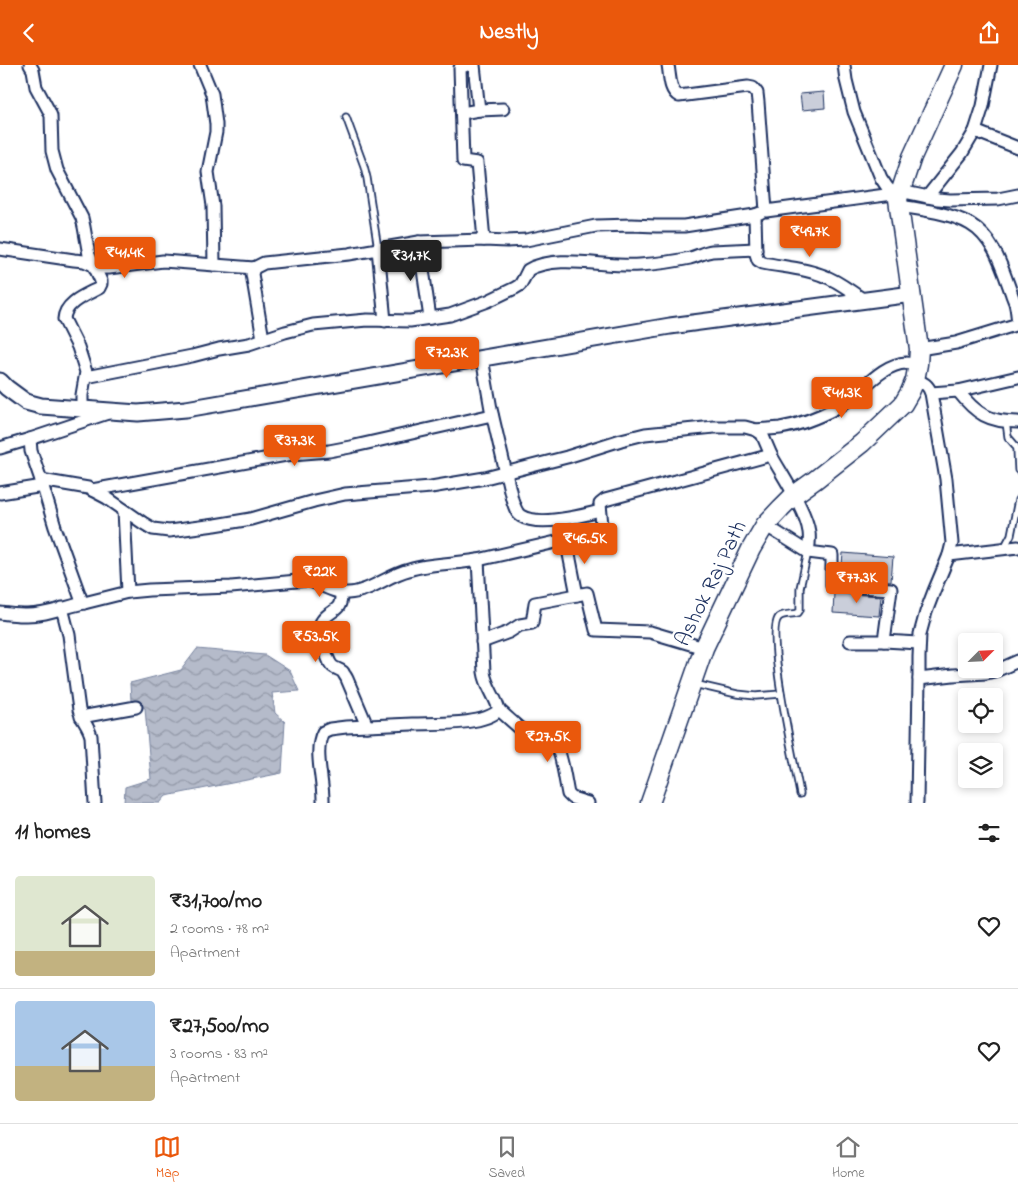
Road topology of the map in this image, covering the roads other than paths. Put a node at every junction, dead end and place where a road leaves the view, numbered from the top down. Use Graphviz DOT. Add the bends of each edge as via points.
graph roads {
  1 [pos="30,65"];
  2 [pos="200,65"];
  3 [pos="468,65"];
  4 [pos="474,65"];
  5 [pos="668,65"];
  6 [pos="844,65"];
  7 [pos="954,65"];
  8 [pos="991,65"];
  9 [pos="503,109"];
  10 [pos="479,110"];
  11 [pos="462,113"];
  12 [pos="346,117"];
  13 [pos="975,131"];
  14 [pos="1018,148"];
  15 [pos="1018,195"];
  16 [pos="897,197"];
  17 [pos="927,197"];
  18 [pos="766,211"];
  19 [pos="755,215"];
  20 [pos="484,240"];
  21 [pos="419,242"];
  22 [pos="0,249"];
  23 [pos="378,249"];
  24 [pos="756,249"];
  25 [pos="93,265"];
  26 [pos="214,265"];
  27 [pos="254,268"];
  28 [pos="912,294"];
  29 [pos="864,301"];
  30 [pos="430,319"];
  31 [pos="385,321"];
  32 [pos="1018,323"];
  33 [pos="263,339"];
  34 [pos="482,358"];
  35 [pos="917,364"];
  36 [pos="86,377"];
  37 [pos="1018,377"];
  38 [pos="0,381"];
  39 [pos="958,391"];
  40 [pos="931,393"];
  41 [pos="82,409"];
  42 [pos="114,411"];
  43 [pos="492,415"];
  44 [pos="1006,422"];
  45 [pos="1018,422"];
  46 [pos="756,429"];
  47 [pos="30,439"];
  48 [pos="0,448"];
  49 [pos="771,455"];
  50 [pos="1018,470"];
  51 [pos="506,472"];
  52 [pos="42,483"];
  53 [pos="92,490"];
  54 [pos="0,493"];
  55 [pos="794,495"];
  56 [pos="1018,500"];
  57 [pos="124,510"];
  58 [pos="600,511"];
  59 [pos="765,525"];
  60 [pos="566,539"];
  61 [pos="1018,547"];
  62 [pos="1004,549"];
  63 [pos="808,552"];
  64 [pos="950,555"];
  65 [pos="478,560"];
  66 [pos="128,592"];
  67 [pos="341,593"];
  68 [pos="577,595"];
  69 [pos="84,603"];
  70 [pos="62,608"];
  71 [pos="0,613"];
  72 [pos="850,641"];
  73 [pos="884,641"];
  74 [pos="482,642"];
  75 [pos="919,643"];
  76 [pos="704,648"];
  77 [pos="1018,661"];
  78 [pos="919,679"];
  79 [pos="692,683"];
  80 [pos="781,694"];
  81 [pos="136,707"];
  82 [pos="500,710"];
  83 [pos="81,717"];
  84 [pos="367,726"];
  85 [pos="800,794"];
  86 [pos="95,803"];
  87 [pos="323,803"];
  88 [pos="588,803"];
  89 [pos="650,803"];
  90 [pos="917,803"];
  1 -- 25 [label="street" via="36,87 51,116 56,170 82,218"];
  2 -- 26 [label="street" via="212,94 216,124 208,172 213,205"];
  3 -- 11 [label="street" via="460,68"];
  4 -- 10 [label="street"];
  5 -- 18 [label="street" via="672,89 679,96 754,88 758,102"];
  6 -- 16 [label="street" via="854,112 881,179"];
  7 -- 16 [label="main road"];
  8 -- 13 [label="street"];
  9 -- 10 [label="street"];
  10 -- 11 [label="street"];
  11 -- 20 [label="street" via="463,161 477,163"];
  12 -- 23 [label="lane" via="367,178"];
  13 -- 14 [label="street"];
  13 -- 17 [label="street"];
  15 -- 17 [label="street" via="998,199"];
  16 -- 17 [label="street"];
  16 -- 18 [label="street"];
  16 -- 28 [label="main road"];
  16 -- 32 [label="street" via="962,220 980,232 1005,273"];
  18 -- 19 [label="street"];
  19 -- 20 [label="street" via="697,225 596,226 526,240"];
  19 -- 24 [label="street"];
  20 -- 21 [label="street"];
  21 -- 23 [label="street"];
  21 -- 30 [label="street"];
  22 -- 25 [label="street" via="74,259"];
  23 -- 27 [label="street" via="264,263"];
  23 -- 31 [label="street"];
  24 -- 29 [label="street" via="758,260 763,263 824,275"];
  24 -- 30 [label="street" via="706,252 690,258 641,265 565,262 538,265 528,270 520,285 499,296 461,312"];
  25 -- 26 [label="street" via="109,268 157,261"];
  25 -- 36 [label="street" via="101,281 99,288 78,300 64,314"];
  26 -- 27 [label="street"];
  27 -- 33 [label="street" via="253,283"];
  28 -- 29 [label="main road"];
  28 -- 35 [label="main road"];
  29 -- 34 [label="main road" via="670,326"];
  30 -- 31 [label="street"];
  31 -- 33 [label="street" via="314,325"];
  32 -- 35 [label="street" via="956,343"];
  33 -- 36 [label="street"];
  34 -- 42 [label="main road" via="186,409 138,413"];
  34 -- 43 [label="street"];
  35 -- 40 [label="street"];
  35 -- 46 [label="street" via="888,368 847,401 817,416 790,426"];
  35 -- 55 [label="main road, Ashok Raj Path" via="910,393 902,404 862,443"];
  36 -- 41 [label="street"];
  37 -- 39 [label="street"];
  38 -- 41 [label="main road" via="26,402"];
  39 -- 40 [label="street"];
  39 -- 44 [label="street" via="978,412"];
  40 -- 64 [label="street" via="948,497"];
  41 -- 42 [label="main road"];
  42 -- 47 [label="street"];
  43 -- 51 [label="street"];
  43 -- 53 [label="street" via="329,451 286,455"];
  44 -- 45 [label="street"];
  44 -- 50 [label="lane" via="1008,437 1015,445"];
  46 -- 49 [label="street" via="762,434"];
  46 -- 51 [label="street" via="714,427 640,435"];
  47 -- 48 [label="street"];
  47 -- 52 [label="street"];
  49 -- 55 [label="street"];
  49 -- 58 [label="street" via="605,500 600,504"];
  51 -- 57 [label="street" via="449,484 345,494 251,519 181,530 153,529"];
  51 -- 58 [label="street" via="514,507 521,516 549,521"];
  52 -- 53 [label="street"];
  52 -- 54 [label="street"];
  52 -- 69 [label="street"];
  53 -- 57 [label="street"];
  55 -- 59 [label="main road, Ashok Raj Path"];
  55 -- 63 [label="street" via="809,532"];
  56 -- 62 [label="lane" via="1011,535"];
  57 -- 66 [label="street"];
  58 -- 60 [label="street" via="601,530"];
  59 -- 63 [label="street"];
  59 -- 76 [label="main road, Ashok Raj Path"];
  60 -- 65 [label="street"];
  60 -- 68 [label="street"];
  61 -- 62 [label="street"];
  62 -- 64 [label="street"];
  63 -- 73 [label="street" via="832,555 832,585 891,589"];
  63 -- 80 [label="lane" via="800,588 800,610 793,615 779,617 776,622 776,659"];
  64 -- 75 [label="street" via="926,612"];
  65 -- 67 [label="street" via="416,568 360,592"];
  65 -- 74 [label="street"];
  66 -- 67 [label="street" via="308,580"];
  66 -- 69 [label="street"];
  67 -- 84 [label="street" via="340,606 320,626 322,644 331,665 343,672 347,679"];
  68 -- 74 [label="street" via="535,603 532,623"];
  68 -- 76 [label="street" via="587,593 596,630 650,632"];
  69 -- 70 [label="street"];
  70 -- 71 [label="street" via="25,615"];
  70 -- 83 [label="street"];
  72 -- 73 [label="street"];
  73 -- 75 [label="street"];
  74 -- 82 [label="street" via="485,679"];
  75 -- 78 [label="street"];
  76 -- 79 [label="main road, Ashok Raj Path"];
  77 -- 78 [label="street" via="986,673"];
  78 -- 90 [label="street"];
  79 -- 80 [label="lane" via="737,695"];
  79 -- 89 [label="main road, Ashok Raj Path"];
  80 -- 85 [label="lane"];
  81 -- 83 [label="street"];
  82 -- 84 [label="street" via="490,717 461,722"];
  82 -- 88 [label="street" via="532,738 557,747 568,794 572,799"];
  83 -- 86 [label="street" via="91,736"];
  84 -- 87 [label="street" via="337,727 323,732 319,744"];
}
